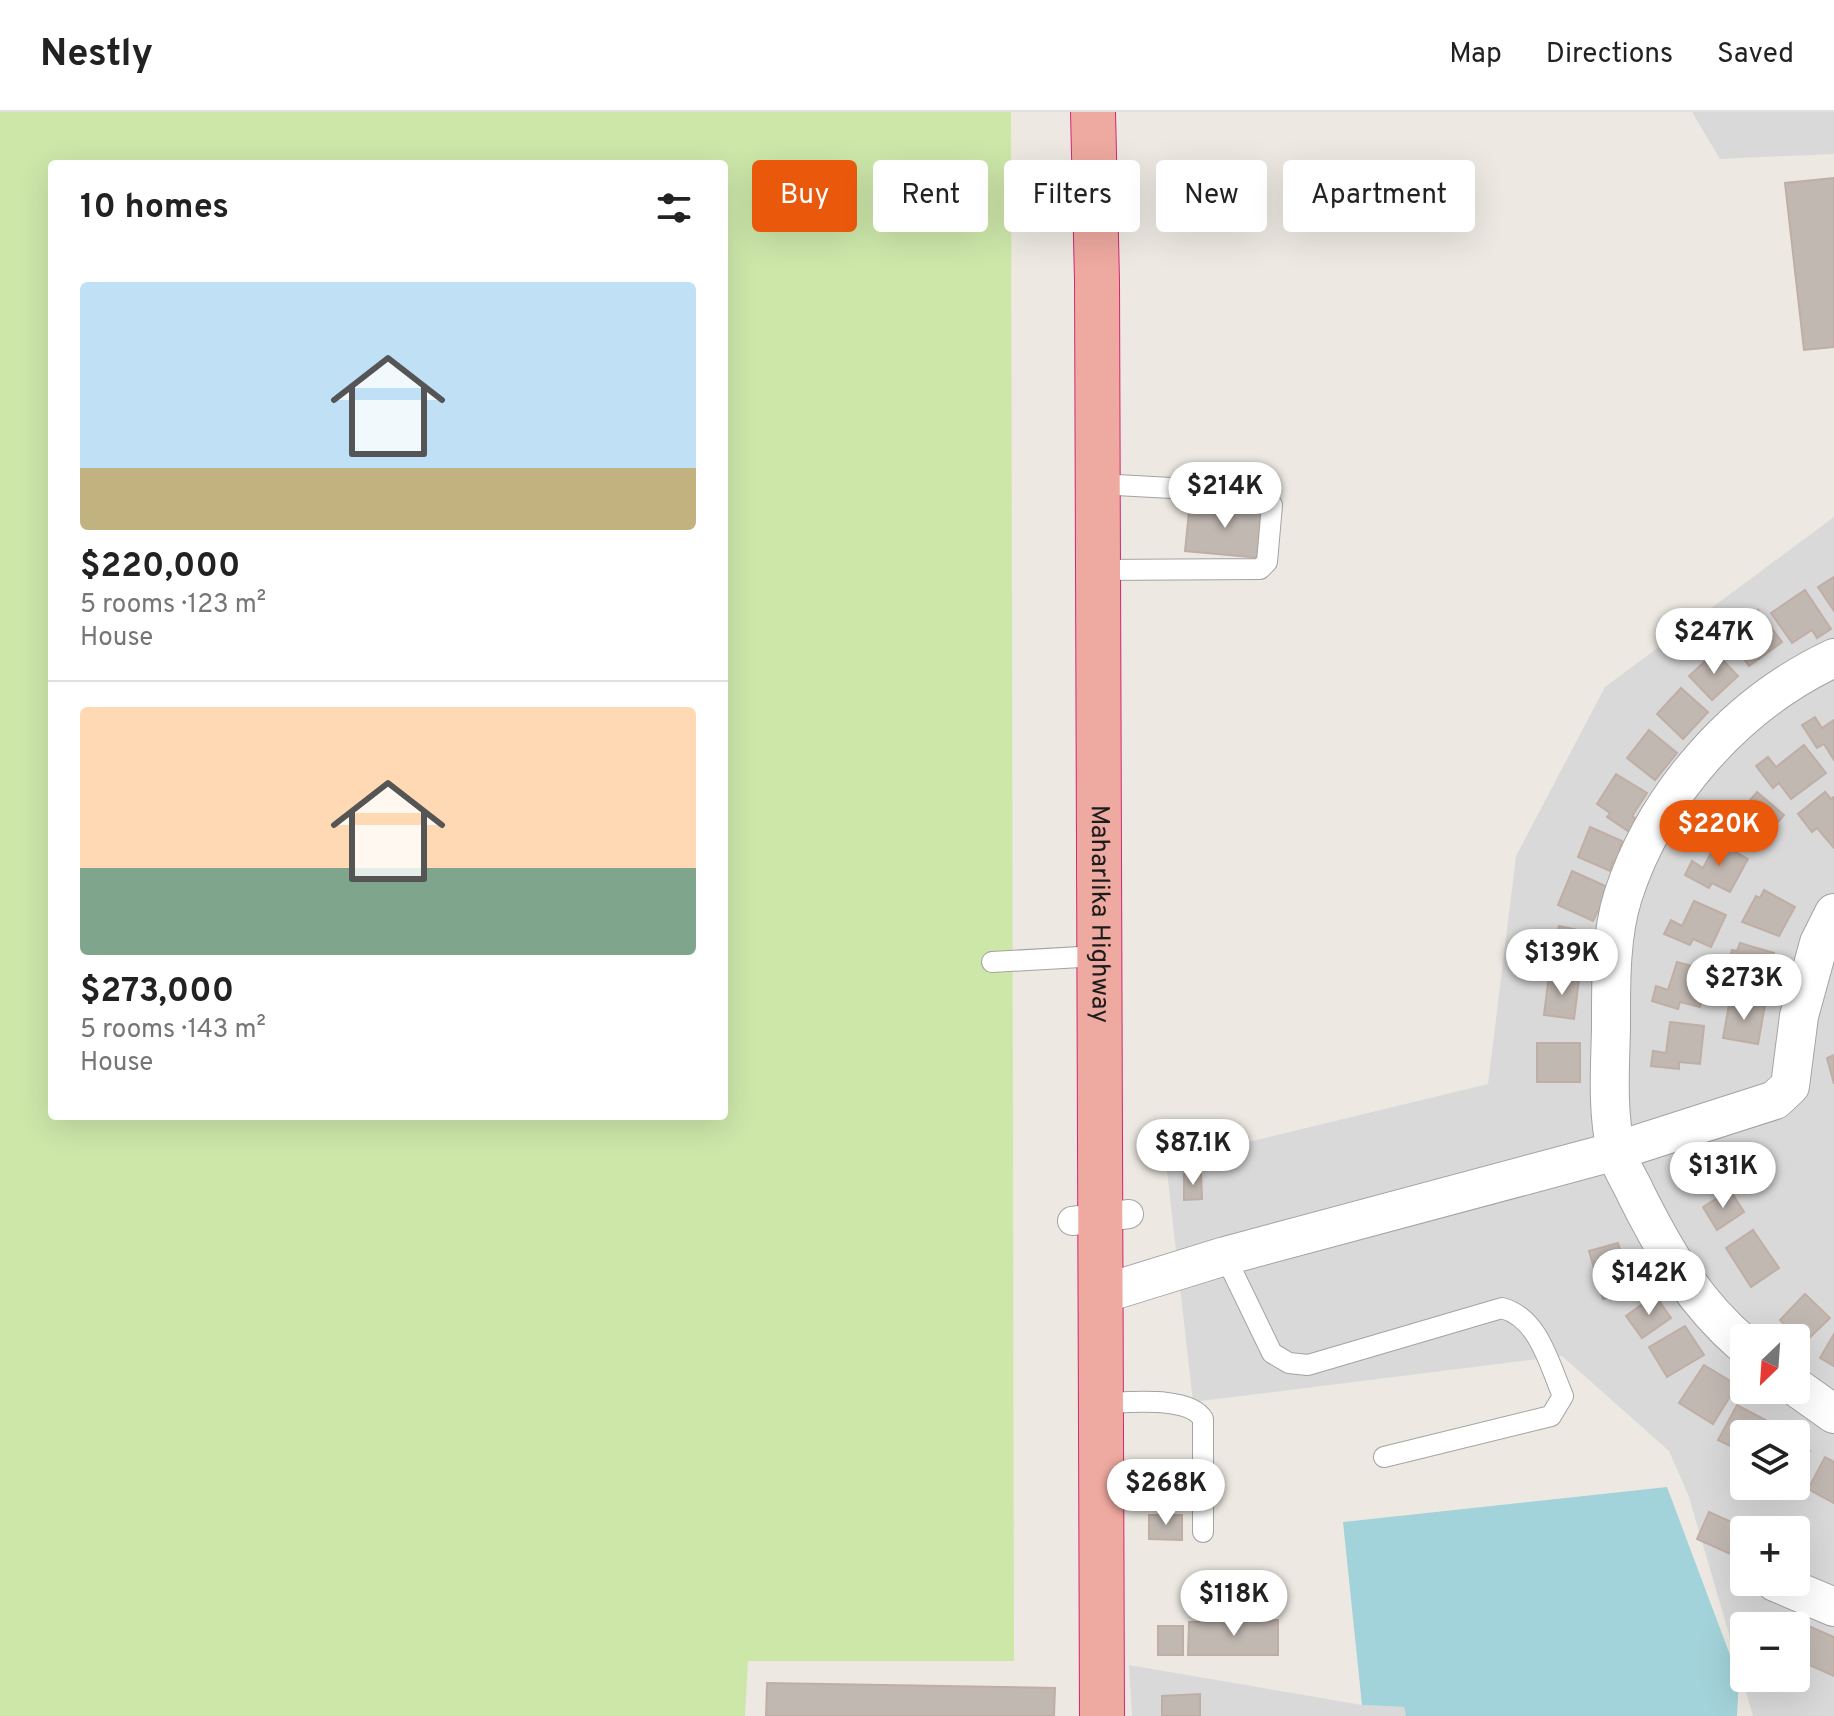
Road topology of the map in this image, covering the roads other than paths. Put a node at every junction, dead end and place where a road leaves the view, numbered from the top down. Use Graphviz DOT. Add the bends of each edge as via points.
graph roads {
  1 [pos="1093,112"];
  2 [pos="1098,484"];
  3 [pos="1098,570"];
  4 [pos="1834,658"];
  5 [pos="1834,913"];
  6 [pos="1098,956"];
  7 [pos="992,962"];
  8 [pos="1616,1151"];
  9 [pos="1225,1256"];
  10 [pos="1099,1295"];
  11 [pos="1730,1333"];
  12 [pos="1810,1397"];
  13 [pos="1100,1403"];
  14 [pos="1834,1414"];
  15 [pos="1384,1457"];
  16 [pos="1203,1532"];
  17 [pos="1808,1596"];
  18 [pos="1834,1607"];
  19 [pos="1102,1716"];
  1 -- 2 [label="highway, Maharlika Highway"];
  2 -- 3 [label="highway, Maharlika Highway"];
  2 -- 3 [label="lane" via="1263,493 1272,505 1267,562 1260,569"];
  3 -- 6 [label="highway, Maharlika Highway"];
  4 -- 8 [label="street" via="1807,671 1739,723 1676,787 1651,826 1622,899 1613,961 1610,1077"];
  5 -- 8 [label="street" via="1819,943 1799,1016 1790,1086 1784,1094"];
  6 -- 7 [label="lane"];
  6 -- 10 [label="highway, Maharlika Highway"];
  8 -- 9 [label="street"];
  8 -- 11 [label="street" via="1660,1243 1709,1315"];
  9 -- 10 [label="street"];
  9 -- 15 [label="lane" via="1272,1353 1289,1363 1308,1365 1502,1308 1531,1325 1563,1396 1551,1416"];
  10 -- 13 [label="highway, Maharlika Highway"];
  12 -- 14 [label="street"];
  13 -- 16 [label="lane" via="1183,1404 1199,1412"];
  13 -- 19 [label="highway, Maharlika Highway"];
  17 -- 18 [label="street"];
}
